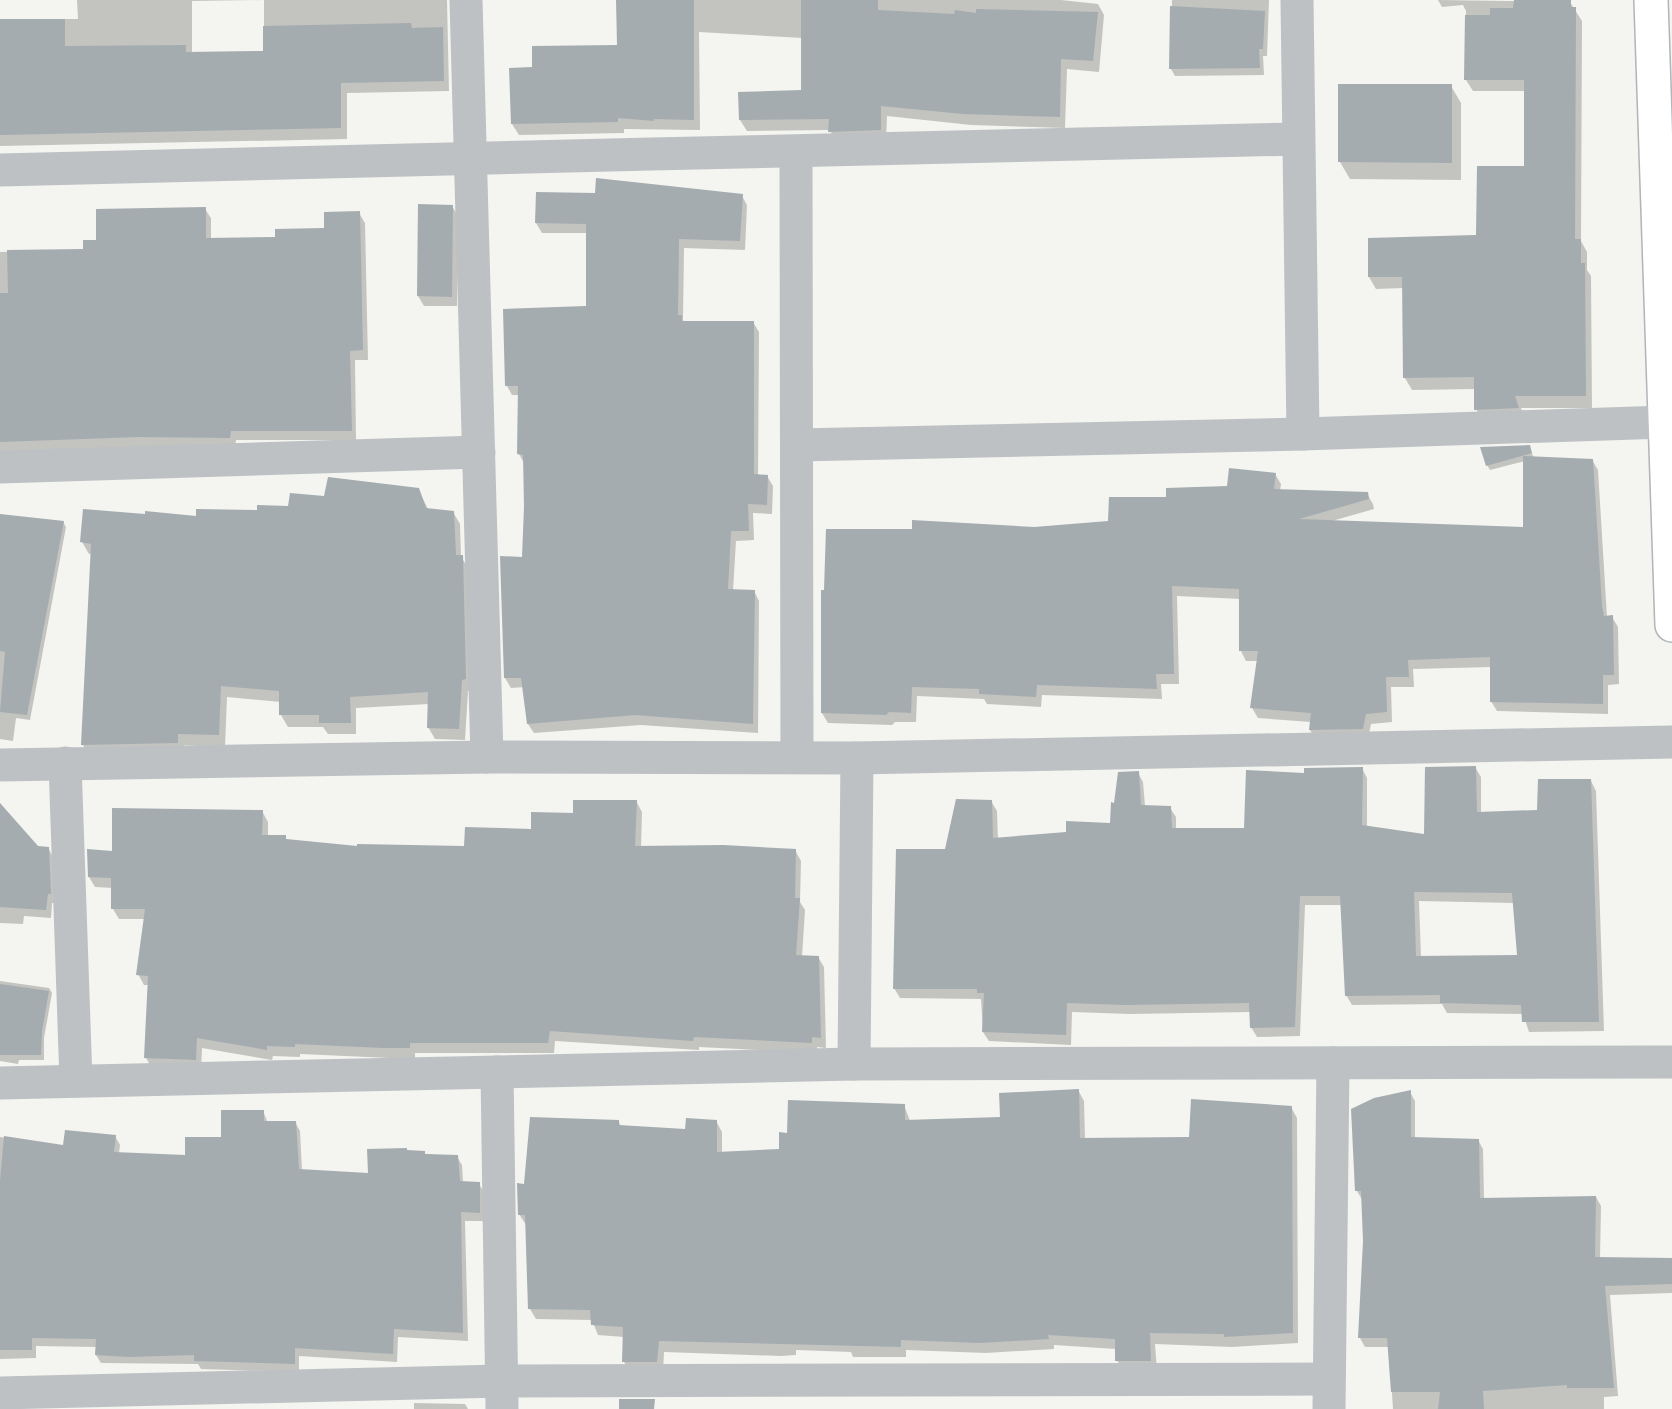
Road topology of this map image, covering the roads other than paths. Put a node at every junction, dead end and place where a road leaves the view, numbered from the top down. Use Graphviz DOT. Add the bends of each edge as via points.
graph roads {
  1 [pos="466,0"];
  2 [pos="1297,0"];
  3 [pos="1651,0"];
  4 [pos="1297,140"];
  5 [pos="796,153"];
  6 [pos="470,156"];
  7 [pos="0,170"];
  8 [pos="1666,252"];
  9 [pos="1665,422"];
  10 [pos="1303,434"];
  11 [pos="797,445"];
  12 [pos="479,452"];
  13 [pos="0,467"];
  14 [pos="1671,560"];
  15 [pos="1672,625"];
  16 [pos="1672,742"];
  17 [pos="487,757"];
  18 [pos="797,757"];
  19 [pos="857,758"];
  20 [pos="65,763"];
  21 [pos="0,765"];
  22 [pos="1672,1062"];
  23 [pos="1333,1063"];
  24 [pos="854,1064"];
  25 [pos="497,1072"];
  26 [pos="76,1081"];
  27 [pos="0,1083"];
  28 [pos="0,1393"];
  29 [pos="1329,1394"];
  30 [pos="501,1395"];
  31 [pos="799,1395"];
  1 -- 6 [label="street"];
  2 -- 4 [label="street"];
  3 -- 8 [label="street"];
  4 -- 5 [label="street"];
  4 -- 10 [label="street"];
  5 -- 6 [label="street"];
  5 -- 11 [label="street"];
  6 -- 7 [label="street"];
  6 -- 12 [label="street"];
  8 -- 9 [label="street"];
  9 -- 10 [label="street"];
  9 -- 14 [label="street"];
  10 -- 11 [label="street"];
  11 -- 18 [label="street"];
  12 -- 13 [label="street"];
  12 -- 17 [label="street"];
  14 -- 15 [label="street"];
  16 -- 19 [label="street"];
  17 -- 18 [label="street"];
  17 -- 20 [label="street"];
  18 -- 19 [label="street"];
  19 -- 24 [label="street"];
  20 -- 21 [label="street"];
  20 -- 26 [label="street"];
  22 -- 23 [label="street"];
  23 -- 24 [label="street"];
  23 -- 29 [label="street"];
  24 -- 25 [label="street"];
  25 -- 26 [label="street"];
  25 -- 30 [label="street"];
  26 -- 27 [label="street"];
  28 -- 30 [label="street"];
  29 -- 31 [label="street"];
  30 -- 31 [label="street"];
}
